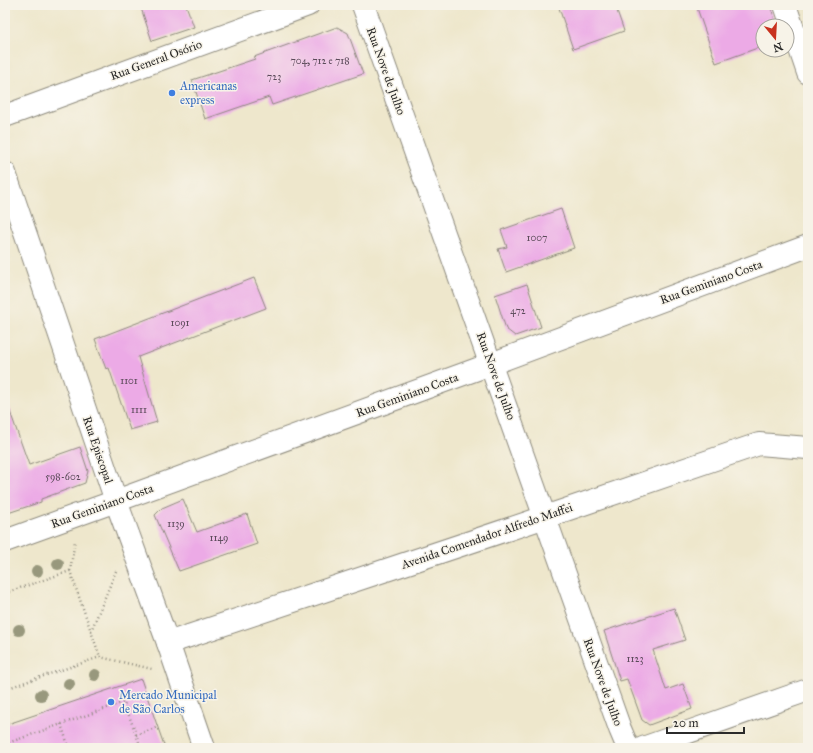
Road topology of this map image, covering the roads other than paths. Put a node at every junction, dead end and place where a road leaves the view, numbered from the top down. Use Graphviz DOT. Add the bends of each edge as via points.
graph roads {
  1 [pos="308,5"];
  2 [pos="363,5"];
  3 [pos="785,5"];
  4 [pos="808,73"];
  5 [pos="5,116"];
  6 [pos="5,173"];
  7 [pos="808,246"];
  8 [pos="491,364"];
  9 [pos="808,448"];
  10 [pos="116,501"];
  11 [pos="545,517"];
  12 [pos="5,541"];
  13 [pos="168,643"];
  14 [pos="808,690"];
  15 [pos="204,748"];
  16 [pos="628,748"];
  17 [pos="643,748"];
  1 -- 5 [label="main road, Rua General Osório"];
  2 -- 8 [label="main road, Rua Nove de Julho"];
  3 -- 4 [label="main road"];
  6 -- 10 [label="main road, Rua Episcopal"];
  7 -- 8 [label="main road, Rua Geminiano Costa"];
  8 -- 10 [label="main road, Rua Geminiano Costa"];
  8 -- 11 [label="main road, Rua Nove de Julho"];
  9 -- 11 [label="main road, Avenida Comendador Alfredo Maffei" via="759,444"];
  10 -- 12 [label="main road, Rua Geminiano Costa"];
  10 -- 13 [label="main road, Rua Episcopal"];
  11 -- 13 [label="main road, Avenida Comendador Alfredo Maffei"];
  11 -- 16 [label="main road, Rua Nove de Julho"];
  13 -- 15 [label="main road, Rua Episcopal"];
  14 -- 17 [label="main road"];
}
